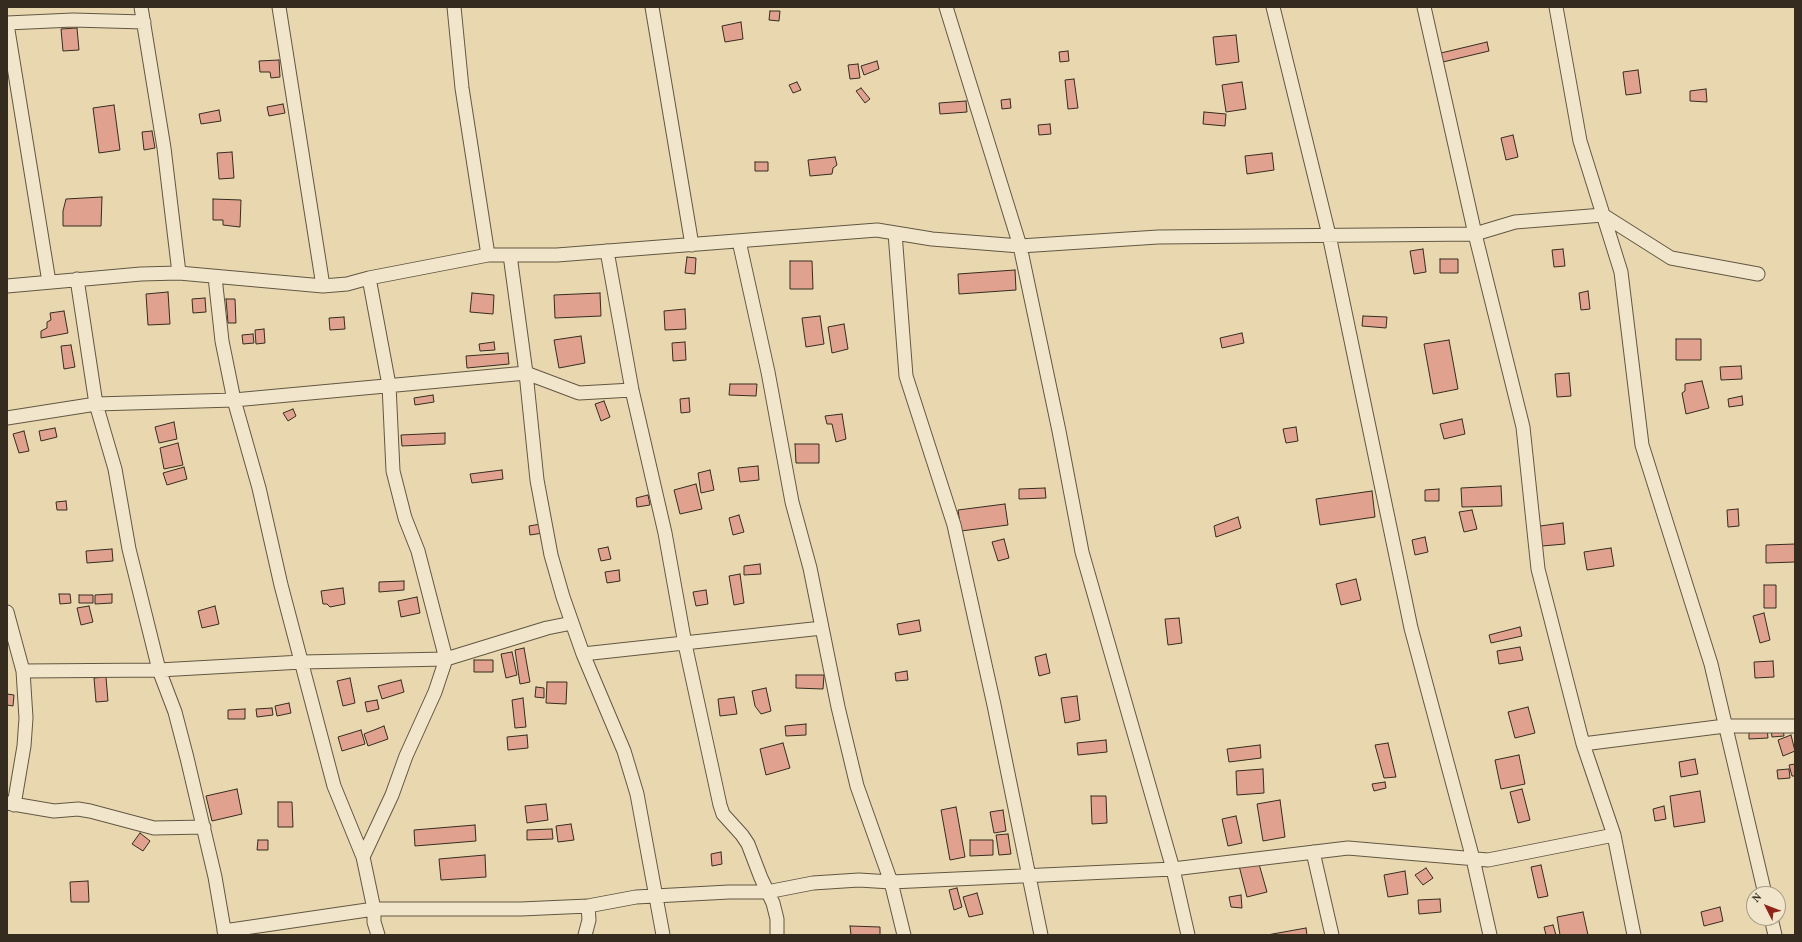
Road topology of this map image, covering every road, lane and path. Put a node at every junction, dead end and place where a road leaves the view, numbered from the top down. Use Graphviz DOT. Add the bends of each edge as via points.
graph roads {
  1 [pos="141,7"];
  2 [pos="279,7"];
  3 [pos="454,7"];
  4 [pos="652,7"];
  5 [pos="946,7"];
  6 [pos="1273,7"];
  7 [pos="1424,7"];
  8 [pos="1556,7"];
  9 [pos="144,22"];
  10 [pos="7,23"];
  11 [pos="1603,215"];
  12 [pos="895,233"];
  13 [pos="1475,234"];
  14 [pos="1329,235"];
  15 [pos="739,241"];
  16 [pos="692,245"];
  17 [pos="1020,246"];
  18 [pos="607,251"];
  19 [pos="488,255"];
  20 [pos="510,255"];
  21 [pos="179,273"];
  22 [pos="1758,274"];
  23 [pos="216,277"];
  24 [pos="369,278"];
  25 [pos="77,279"];
  26 [pos="49,282"];
  27 [pos="7,286"];
  28 [pos="322,286"];
  29 [pos="526,373"];
  30 [pos="388,385"];
  31 [pos="632,390"];
  32 [pos="234,400"];
  33 [pos="96,404"];
  34 [pos="7,418"];
  35 [pos="7,612"];
  36 [pos="572,624"];
  37 [pos="822,628"];
  38 [pos="685,644"];
  39 [pos="583,654"];
  40 [pos="446,658"];
  41 [pos="302,662"];
  42 [pos="159,670"];
  43 [pos="22,671"];
  44 [pos="1725,726"];
  45 [pos="1795,726"];
  46 [pos="1583,744"];
  47 [pos="10,804"];
  48 [pos="204,827"];
  49 [pos="1614,835"];
  50 [pos="1313,852"];
  51 [pos="363,857"];
  52 [pos="1473,859"];
  53 [pos="1173,869"];
  54 [pos="1028,875"];
  55 [pos="892,882"];
  56 [pos="1763,886"];
  57 [pos="767,892"];
  58 [pos="657,897"];
  59 [pos="588,906"];
  60 [pos="374,909"];
  61 [pos="224,933"];
  62 [pos="378,935"];
  63 [pos="585,935"];
  64 [pos="663,935"];
  65 [pos="777,935"];
  66 [pos="904,935"];
  67 [pos="1041,935"];
  68 [pos="1188,935"];
  69 [pos="1332,935"];
  70 [pos="1490,935"];
  71 [pos="1634,935"];
  1 -- 9 [label="street"];
  2 -- 28 [label="street"];
  3 -- 19 [label="street" via="462,88"];
  4 -- 16 [label="street"];
  5 -- 17 [label="street"];
  6 -- 14 [label="street"];
  7 -- 13 [label="street"];
  8 -- 11 [label="street" via="1580,141"];
  9 -- 10 [label="street" via="73,20"];
  9 -- 21 [label="street" via="164,148"];
  10 -- 26 [label="street"];
  11 -- 13 [label="street" via="1514,222"];
  11 -- 22 [label="street" via="1671,258"];
  11 -- 44 [label="street" via="1621,272 1642,445 1711,664"];
  12 -- 15 [label="street" via="877,230"];
  12 -- 17 [label="street" via="932,239"];
  12 -- 54 [label="street" via="906,376 954,525"];
  13 -- 14 [label="street"];
  13 -- 46 [label="street" via="1522,428 1538,569"];
  14 -- 17 [label="street" via="1158,237"];
  14 -- 52 [label="street" via="1410,628"];
  15 -- 16 [label="street"];
  15 -- 37 [label="street" via="768,372 792,502 810,568"];
  16 -- 18 [label="street"];
  17 -- 53 [label="street" via="1082,552"];
  18 -- 20 [label="street"];
  18 -- 31 [label="street"];
  19 -- 20 [label="street"];
  19 -- 24 [label="street"];
  20 -- 29 [label="street"];
  21 -- 23 [label="street"];
  21 -- 25 [label="street"];
  23 -- 28 [label="street"];
  23 -- 32 [label="street" via="222,340"];
  24 -- 28 [label="street" via="347,284"];
  24 -- 30 [label="street"];
  25 -- 26 [label="street"];
  25 -- 33 [label="street"];
  26 -- 27 [label="street"];
  29 -- 30 [label="street"];
  29 -- 31 [label="street" via="579,393"];
  29 -- 36 [label="street" via="537,480 551,554"];
  30 -- 32 [label="street"];
  30 -- 40 [label="street" via="393,471 405,518 418,551"];
  31 -- 38 [label="street" via="665,533"];
  32 -- 33 [label="street"];
  32 -- 41 [label="street" via="259,488"];
  33 -- 34 [label="street"];
  33 -- 42 [label="street" via="115,469 129,549"];
  35 -- 43 [label="street"];
  36 -- 39 [label="street"];
  36 -- 40 [label="street" via="547,628"];
  37 -- 38 [label="street"];
  37 -- 55 [label="street" via="857,786"];
  38 -- 39 [label="street"];
  38 -- 57 [label="street" via="720,805 723,814 748,844"];
  39 -- 58 [label="street" via="629,765"];
  40 -- 41 [label="street"];
  40 -- 51 [label="street" via="438,685"];
  41 -- 42 [label="street"];
  41 -- 51 [label="street" via="334,786"];
  42 -- 43 [label="street"];
  42 -- 48 [label="street" via="175,712"];
  43 -- 47 [label="street" via="26,718 24,746"];
  44 -- 45 [label="street"];
  44 -- 46 [label="street"];
  44 -- 56 [label="street"];
  46 -- 49 [label="street"];
  47 -- 48 [label="street" via="54,811 78,809 154,828"];
  48 -- 61 [label="street"];
  49 -- 52 [label="street" via="1488,860"];
  49 -- 71 [label="street"];
  50 -- 52 [label="street" via="1348,848"];
  50 -- 53 [label="street"];
  50 -- 69 [label="street"];
  51 -- 60 [label="street"];
  52 -- 70 [label="street"];
  53 -- 54 [label="street"];
  53 -- 68 [label="street"];
  54 -- 55 [label="street"];
  54 -- 67 [label="street"];
  55 -- 57 [label="street" via="859,880 813,883"];
  55 -- 66 [label="street"];
  57 -- 58 [label="street"];
  57 -- 65 [label="street" via="777,919"];
  58 -- 59 [label="street" via="636,897"];
  58 -- 64 [label="street"];
  59 -- 60 [label="street" via="521,909"];
  59 -- 63 [label="street" via="589,920"];
  60 -- 61 [label="street"];
  60 -- 62 [label="street"];
}
